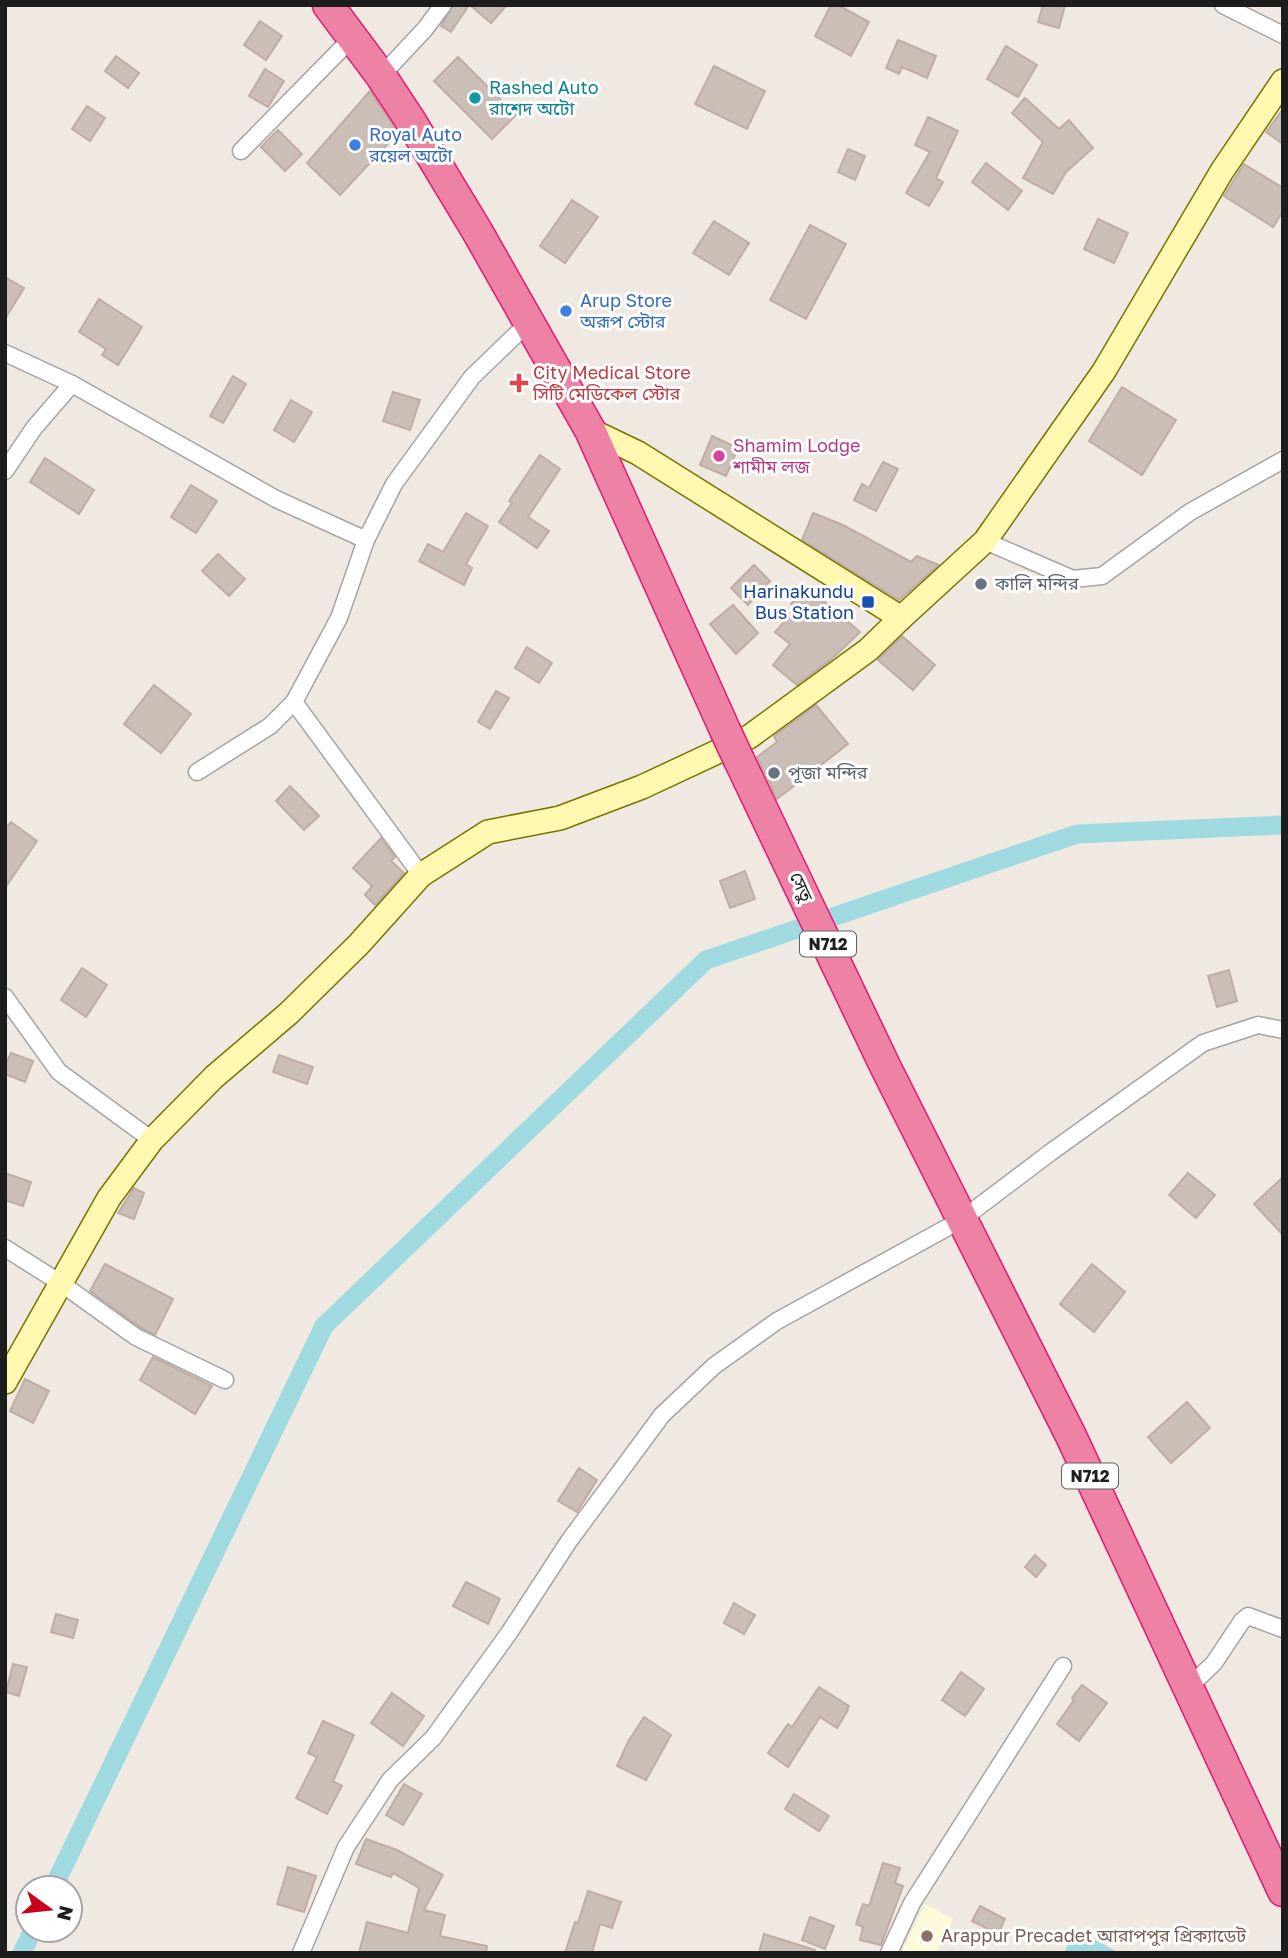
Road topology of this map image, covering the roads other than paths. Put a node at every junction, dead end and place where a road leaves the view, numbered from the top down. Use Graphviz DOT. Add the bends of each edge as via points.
graph roads {
  1 [pos="328,5"];
  2 [pos="443,5"];
  3 [pos="1223,5"];
  4 [pos="1283,35"];
  5 [pos="353,37"];
  6 [pos="381,76"];
  7 [pos="1283,81"];
  8 [pos="241,151"];
  9 [pos="528,323"];
  10 [pos="5,353"];
  11 [pos="72,384"];
  12 [pos="590,430"];
  13 [pos="1283,460"];
  14 [pos="5,471"];
  15 [pos="366,540"];
  16 [pos="985,541"];
  17 [pos="901,618"];
  18 [pos="294,702"];
  19 [pos="197,772"];
  20 [pos="421,875"];
  21 [pos="5,997"];
  22 [pos="1283,1030"];
  23 [pos="152,1140"];
  24 [pos="961,1220"];
  25 [pos="5,1248"];
  26 [pos="62,1284"];
  27 [pos="225,1380"];
  28 [pos="5,1382"];
  29 [pos="1283,1629"];
  30 [pos="1063,1666"];
  31 [pos="1189,1687"];
  32 [pos="1283,1891"];
  33 [pos="301,1953"];
  34 [pos="889,1953"];
  1 -- 5 [label="highway, N712"];
  2 -- 6 [label="street"];
  3 -- 4 [label="street"];
  5 -- 6 [label="highway, N712"];
  5 -- 8 [label="street"];
  6 -- 9 [label="highway, N712" via="464,208"];
  7 -- 16 [label="street" via="1222,171 1104,371"];
  9 -- 12 [label="highway, N712"];
  9 -- 15 [label="street" via="472,377 449,407 394,484"];
  10 -- 11 [label="street"];
  11 -- 14 [label="street"];
  11 -- 15 [label="street" via="276,499"];
  12 -- 17 [label="street" via="638,453"];
  12 -- 24 [label="highway, সেতু / N712, bridge" via="739,760"];
  13 -- 16 [label="street" via="1190,512 1102,576 1073,579"];
  15 -- 18 [label="street" via="339,618"];
  16 -- 17 [label="street"];
  17 -- 20 [label="street" via="867,650 749,737 642,787 560,818 488,832"];
  18 -- 19 [label="street" via="270,726"];
  18 -- 20 [label="street"];
  20 -- 23 [label="street" via="359,944"];
  21 -- 23 [label="street" via="59,1072"];
  22 -- 24 [label="street" via="1258,1025 1203,1043"];
  23 -- 26 [label="street" via="109,1198"];
  24 -- 31 [label="highway, N712" via="1070,1434"];
  24 -- 33 [label="street" via="777,1321 714,1366 662,1415 432,1738 390,1780 346,1847"];
  25 -- 26 [label="street"];
  26 -- 27 [label="street" via="136,1337"];
  26 -- 28 [label="street"];
  29 -- 31 [label="street" via="1248,1616 1214,1663"];
  30 -- 34 [label="street" via="912,1903"];
  31 -- 32 [label="highway, N712"];
}
